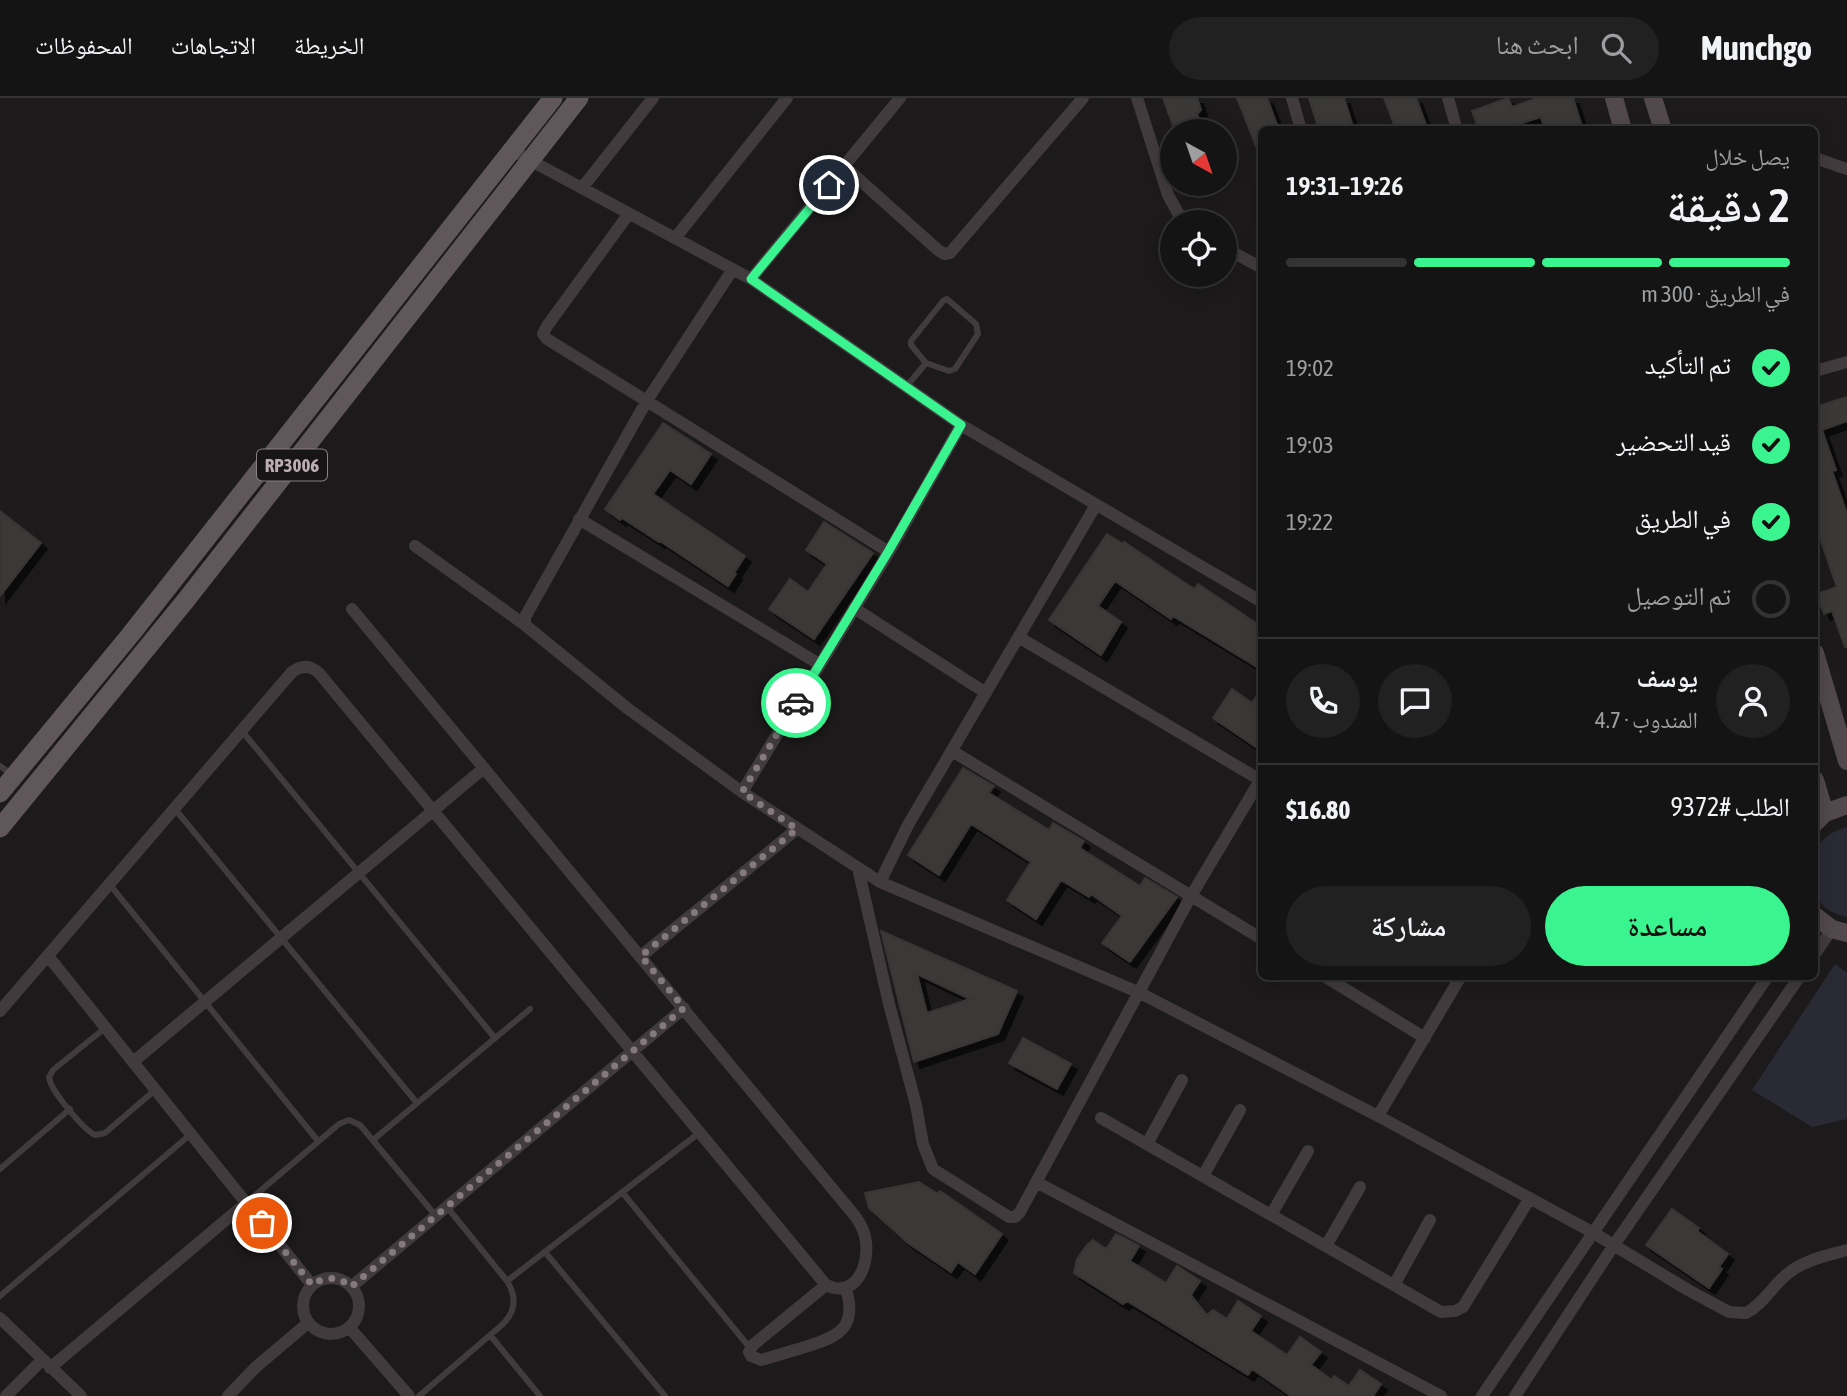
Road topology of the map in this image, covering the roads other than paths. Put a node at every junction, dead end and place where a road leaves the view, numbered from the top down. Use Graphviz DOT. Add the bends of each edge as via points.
graph roads {
  1 [pos="553,98"];
  2 [pos="579,98"];
  3 [pos="653,98"];
  4 [pos="787,98"];
  5 [pos="900,98"];
  6 [pos="1083,98"];
  7 [pos="1137,98"];
  8 [pos="1292,98"];
  9 [pos="1448,98"];
  10 [pos="1614,98"];
  11 [pos="1653,98"];
  12 [pos="1300,126"];
  13 [pos="1456,126"];
  14 [pos="1622,126"];
  15 [pos="1662,126"];
  16 [pos="511,150"];
  17 [pos="1818,159"];
  18 [pos="528,161"];
  19 [pos="844,166"];
  20 [pos="1847,169"];
  21 [pos="582,188"];
  22 [pos="1176,210"];
  23 [pos="628,215"];
  24 [pos="676,237"];
  25 [pos="1237,254"];
  26 [pos="1258,266"];
  27 [pos="733,269"];
  28 [pos="751,279"];
  29 [pos="1847,362"];
  30 [pos="926,363"];
  31 [pos="1818,370"];
  32 [pos="906,387"];
  33 [pos="646,402"];
  34 [pos="961,425"];
  35 [pos="1096,505"];
  36 [pos="579,519"];
  37 [pos="415,546"];
  38 [pos="888,552"];
  39 [pos="1258,600"];
  40 [pos="854,607"];
  41 [pos="352,609"];
  42 [pos="525,625"];
  43 [pos="1020,638"];
  44 [pos="1818,663"];
  45 [pos="819,664"];
  46 [pos="986,693"];
  47 [pos="242,731"];
  48 [pos="951,751"];
  49 [pos="1847,761"];
  50 [pos="484,768"];
  51 [pos="7,771"];
  52 [pos="1258,777"];
  53 [pos="1258,784"];
  54 [pos="33,789"];
  55 [pos="742,792"];
  56 [pos="0,793"];
  57 [pos="1847,805"];
  58 [pos="175,808"];
  59 [pos="433,811"];
  60 [pos="1820,818"];
  61 [pos="0,828"];
  62 [pos="797,829"];
  63 [pos="858,868"];
  64 [pos="359,873"];
  65 [pos="880,882"];
  66 [pos="110,885"];
  67 [pos="1191,896"];
  68 [pos="1818,918"];
  69 [pos="1840,931"];
  70 [pos="1258,937"];
  71 [pos="281,938"];
  72 [pos="1818,951"];
  73 [pos="48,956"];
  74 [pos="641,956"];
  75 [pos="1331,980"];
  76 [pos="1459,980"];
  77 [pos="1765,980"];
  78 [pos="1797,980"];
  79 [pos="1139,993"];
  80 [pos="205,1002"];
  81 [pos="684,1008"];
  82 [pos="530,1009"];
  83 [pos="0,1011"];
  84 [pos="105,1028"];
  85 [pos="495,1038"];
  86 [pos="1425,1038"];
  87 [pos="632,1051"];
  88 [pos="133,1062"];
  89 [pos="1182,1080"];
  90 [pos="155,1090"];
  91 [pos="417,1103"];
  92 [pos="70,1110"];
  93 [pos="1240,1110"];
  94 [pos="1378,1116"];
  95 [pos="1101,1118"];
  96 [pos="699,1132"];
  97 [pos="191,1134"];
  98 [pos="373,1140"];
  99 [pos="318,1141"];
  100 [pos="1147,1144"];
  101 [pos="1308,1151"];
  102 [pos="0,1169"];
  103 [pos="1203,1176"];
  104 [pos="1036,1182"];
  105 [pos="1360,1187"];
  106 [pos="622,1192"];
  107 [pos="1530,1198"];
  108 [pos="246,1203"];
  109 [pos="447,1207"];
  110 [pos="1271,1214"];
  111 [pos="436,1216"];
  112 [pos="1430,1220"];
  113 [pos="1592,1232"];
  114 [pos="1614,1245"];
  115 [pos="1326,1246"];
  116 [pos="1847,1250"];
  117 [pos="545,1252"];
  118 [pos="507,1282"];
  119 [pos="312,1285"];
  120 [pos="826,1285"];
  121 [pos="1394,1285"];
  122 [pos="351,1287"];
  123 [pos="846,1289"];
  124 [pos="0,1296"];
  125 [pos="0,1318"];
  126 [pos="308,1324"];
  127 [pos="349,1328"];
  128 [pos="490,1335"];
  129 [pos="750,1348"];
  130 [pos="46,1364"];
  131 [pos="6,1396"];
  132 [pos="81,1396"];
  133 [pos="228,1396"];
  134 [pos="409,1396"];
  135 [pos="419,1396"];
  136 [pos="540,1396"];
  137 [pos="665,1396"];
  138 [pos="1441,1396"];
  139 [pos="1482,1396"];
  140 [pos="1515,1396"];
  1 -- 16 [label="main road, RP3006"];
  2 -- 18 [label="main road, RP3006"];
  3 -- 21 [label="street"];
  4 -- 24 [label="street"];
  5 -- 19 [label="street"];
  6 -- 19 [label="street" via="950,253 938,250"];
  7 -- 22 [label="street"];
  8 -- 12 [label="street"];
  9 -- 13 [label="street"];
  10 -- 14 [label="street"];
  11 -- 15 [label="street"];
  16 -- 18 [label="street"];
  16 -- 51 [label="main road, RP3006" via="131,634"];
  17 -- 20 [label="street"];
  18 -- 21 [label="street"];
  18 -- 54 [label="main road, RP3006"];
  19 -- 28 [label="street"];
  21 -- 23 [label="street"];
  23 -- 24 [label="street"];
  23 -- 33 [label="street" via="543,334"];
  24 -- 27 [label="street"];
  25 -- 26 [label="street"];
  27 -- 28 [label="street"];
  27 -- 33 [label="street"];
  28 -- 32 [label="street"];
  29 -- 31 [label="street"];
  30 -- 30 [label="lane" via="945,371 954,369 978,334 976,324 950,300 943,300 911,341 911,348"];
  30 -- 32 [label="lane"];
  32 -- 34 [label="street"];
  33 -- 36 [label="street"];
  33 -- 38 [label="street"];
  34 -- 35 [label="street"];
  34 -- 38 [label="street"];
  35 -- 39 [label="street"];
  35 -- 43 [label="street"];
  36 -- 42 [label="street"];
  36 -- 45 [label="street"];
  37 -- 42 [label="street"];
  38 -- 40 [label="street"];
  40 -- 45 [label="street"];
  40 -- 46 [label="street"];
  41 -- 50 [label="street"];
  42 -- 55 [label="street" via="627,708"];
  43 -- 46 [label="street"];
  43 -- 52 [label="street"];
  44 -- 49 [label="street"];
  45 -- 55 [label="street"];
  46 -- 48 [label="street"];
  47 -- 58 [label="street"];
  47 -- 59 [label="street" via="292,672 303,666 314,669"];
  47 -- 64 [label="lane"];
  48 -- 65 [label="street"];
  48 -- 67 [label="street"];
  50 -- 59 [label="street"];
  50 -- 74 [label="street"];
  51 -- 54 [label="lane"];
  51 -- 56 [label="main road, RP3006"];
  53 -- 67 [label="street"];
  54 -- 61 [label="main road, RP3006"];
  55 -- 62 [label="street"];
  57 -- 60 [label="street"];
  58 -- 66 [label="street"];
  58 -- 71 [label="lane"];
  59 -- 64 [label="street"];
  59 -- 87 [label="street"];
  62 -- 63 [label="street"];
  62 -- 74 [label="street"];
  63 -- 65 [label="street"];
  63 -- 104 [label="street" via="923,1144 933,1169 1009,1217 1020,1212"];
  64 -- 71 [label="street"];
  64 -- 85 [label="lane"];
  65 -- 79 [label="street"];
  66 -- 73 [label="street"];
  66 -- 80 [label="lane"];
  67 -- 70 [label="street"];
  67 -- 79 [label="street"];
  68 -- 69 [label="street"];
  69 -- 72 [label="street"];
  71 -- 80 [label="street"];
  71 -- 91 [label="lane"];
  73 -- 83 [label="street"];
  73 -- 84 [label="street"];
  74 -- 81 [label="street"];
  75 -- 86 [label="street"];
  76 -- 86 [label="street"];
  77 -- 113 [label="street"];
  78 -- 114 [label="street"];
  79 -- 94 [label="street"];
  79 -- 104 [label="street"];
  80 -- 88 [label="street"];
  80 -- 99 [label="lane"];
  81 -- 87 [label="street"];
  81 -- 123 [label="street" via="861,1224 867,1245 864,1266"];
  82 -- 85 [label="lane"];
  84 -- 88 [label="street"];
  84 -- 92 [label="lane" via="51,1073 50,1085"];
  85 -- 91 [label="lane"];
  86 -- 94 [label="street"];
  87 -- 96 [label="street"];
  87 -- 109 [label="street"];
  88 -- 90 [label="street"];
  89 -- 100 [label="street"];
  90 -- 92 [label="lane" via="100,1136 90,1133"];
  90 -- 97 [label="street"];
  91 -- 98 [label="lane"];
  92 -- 102 [label="lane"];
  93 -- 103 [label="street"];
  94 -- 107 [label="street"];
  95 -- 100 [label="street"];
  96 -- 106 [label="lane"];
  96 -- 120 [label="street"];
  97 -- 108 [label="street"];
  97 -- 124 [label="lane"];
  98 -- 99 [label="lane" via="349,1120"];
  98 -- 111 [label="lane"];
  99 -- 108 [label="lane"];
  100 -- 103 [label="street"];
  101 -- 110 [label="street"];
  103 -- 110 [label="street"];
  104 -- 138 [label="street"];
  105 -- 115 [label="street"];
  106 -- 117 [label="lane"];
  106 -- 129 [label="lane"];
  107 -- 113 [label="street"];
  107 -- 121 [label="street" via="1459,1310 1441,1312"];
  108 -- 119 [label="street"];
  108 -- 130 [label="street"];
  109 -- 111 [label="street"];
  109 -- 118 [label="lane"];
  110 -- 115 [label="street"];
  111 -- 122 [label="street"];
  112 -- 121 [label="street"];
  113 -- 114 [label="street"];
  113 -- 139 [label="street"];
  114 -- 116 [label="street" via="1688,1290 1739,1314 1752,1310 1799,1266"];
  114 -- 140 [label="street"];
  115 -- 121 [label="street"];
  117 -- 118 [label="lane"];
  117 -- 137 [label="lane"];
  118 -- 128 [label="lane" via="514,1296 512,1311"];
  119 -- 122 [label="street" via="332,1278"];
  119 -- 126 [label="street" via="303,1304"];
  120 -- 123 [label="street"];
  120 -- 129 [label="street"];
  122 -- 127 [label="street" via="359,1304"];
  123 -- 129 [label="street" via="850,1314 839,1333 761,1360 751,1356"];
  125 -- 130 [label="street"];
  126 -- 127 [label="street" via="323,1334"];
  126 -- 133 [label="street"];
  127 -- 134 [label="street"];
  128 -- 135 [label="lane"];
  128 -- 136 [label="lane"];
  130 -- 131 [label="street"];
  130 -- 132 [label="street"];
}
